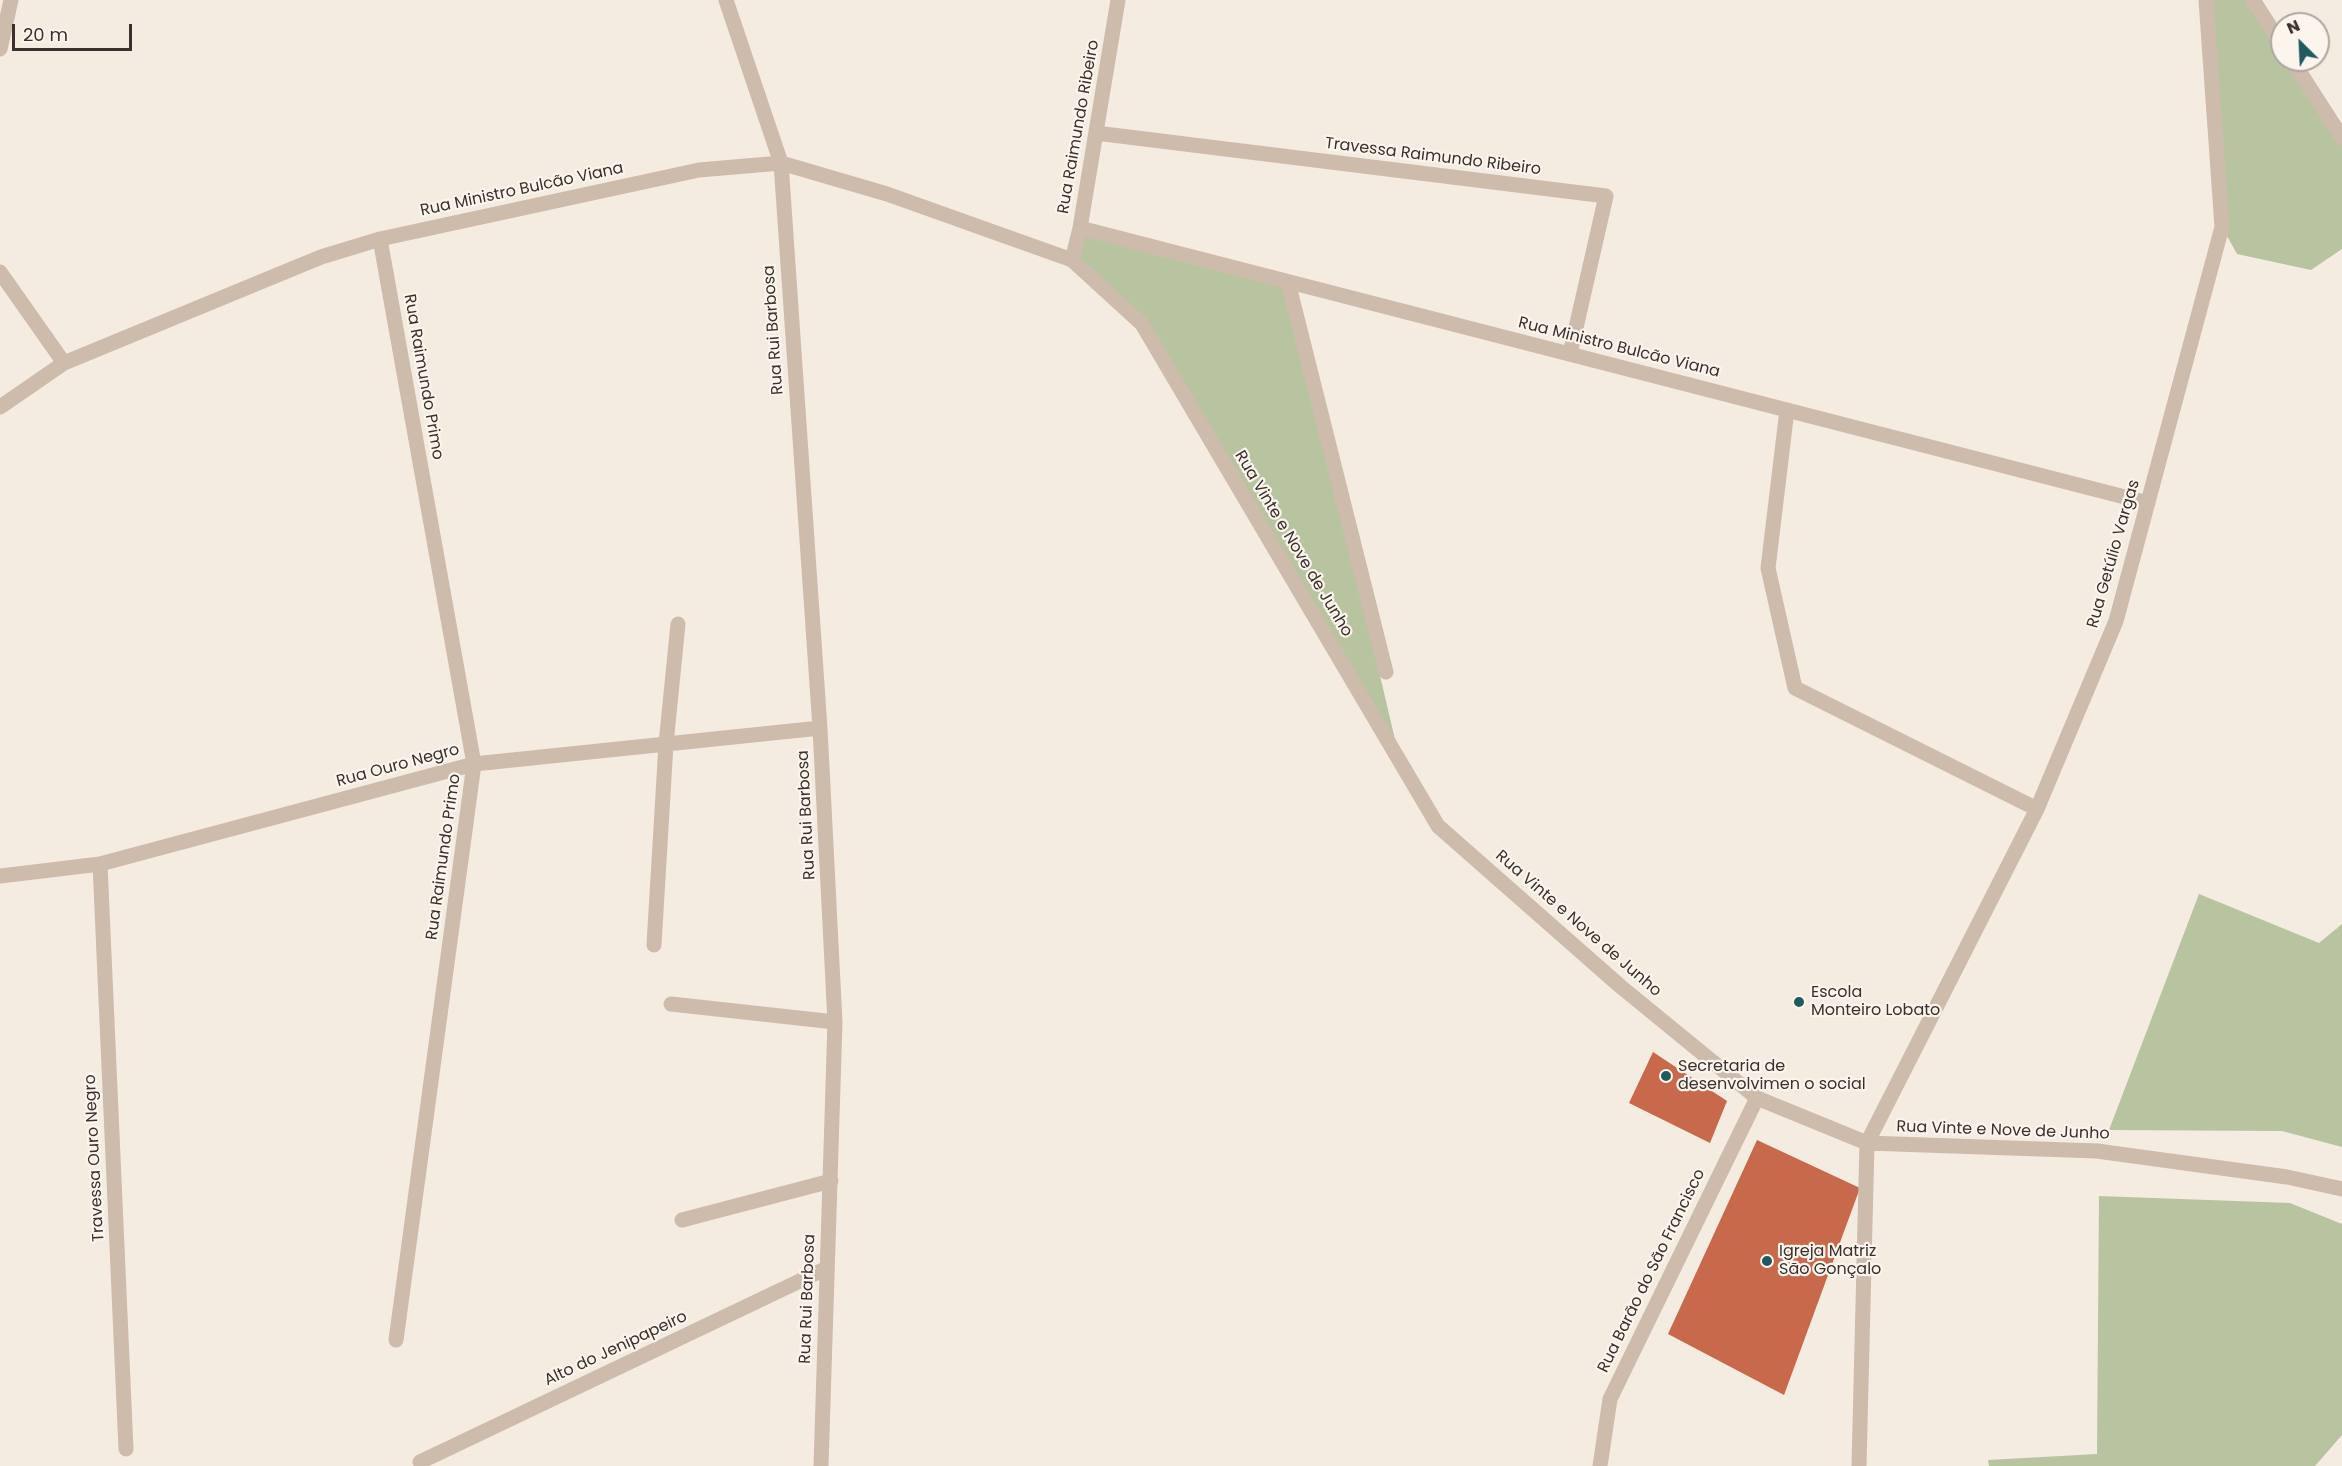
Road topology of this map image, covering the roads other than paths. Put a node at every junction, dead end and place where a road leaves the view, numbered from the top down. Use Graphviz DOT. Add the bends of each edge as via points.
graph roads {
  1 [pos="11,0"];
  2 [pos="726,0"];
  3 [pos="1118,0"];
  4 [pos="2206,0"];
  5 [pos="2253,0"];
  6 [pos="2270,26"];
  7 [pos="0,49"];
  8 [pos="2300,72"];
  9 [pos="1096,134"];
  10 [pos="2342,138"];
  11 [pos="781,163"];
  12 [pos="1080,228"];
  13 [pos="380,239"];
  14 [pos="1072,260"];
  15 [pos="0,272"];
  16 [pos="1288,282"];
  17 [pos="1570,354"];
  18 [pos="64,363"];
  19 [pos="0,407"];
  20 [pos="1787,410"];
  21 [pos="2148,503"];
  22 [pos="678,624"];
  23 [pos="1386,672"];
  24 [pos="820,728"];
  25 [pos="666,744"];
  26 [pos="474,764"];
  27 [pos="2037,809"];
  28 [pos="100,864"];
  29 [pos="0,876"];
  30 [pos="654,945"];
  31 [pos="671,1004"];
  32 [pos="835,1022"];
  33 [pos="1757,1098"];
  34 [pos="1867,1143"];
  35 [pos="831,1181"];
  36 [pos="2342,1189"];
  37 [pos="682,1220"];
  38 [pos="827,1268"];
  39 [pos="396,1340"];
  40 [pos="126,1449"];
  41 [pos="420,1462"];
  42 [pos="821,1466"];
  43 [pos="1600,1466"];
  44 [pos="1859,1466"];
  1 -- 7 [label="street"];
  2 -- 11 [label="street, Rua Rui Barbosa"];
  3 -- 9 [label="street, Rua Raimundo Ribeiro"];
  4 -- 21 [label="street, Rua Getúlio Vargas" via="2222,227"];
  5 -- 6 [label="street"];
  8 -- 10 [label="street"];
  9 -- 12 [label="street, Rua Raimundo Ribeiro"];
  9 -- 17 [label="street, Travessa Raimundo Ribeiro" via="1606,196"];
  11 -- 13 [label="street, Rua Ministro Bulcão Viana" via="699,170"];
  11 -- 14 [label="street, Rua Ministro Bulcão Viana" via="887,194"];
  11 -- 24 [label="street, Rua Rui Barbosa"];
  12 -- 14 [label="street, Rua Raimundo Ribeiro"];
  12 -- 16 [label="street, Rua Ministro Bulcão Viana"];
  13 -- 18 [label="street, Rua Ministro Bulcão Viana" via="321,257"];
  13 -- 26 [label="street, Rua Raimundo Primo"];
  14 -- 33 [label="street, Rua Vinte e Nove de Junho" via="1142,324 1438,826 1620,986"];
  15 -- 18 [label="street"];
  16 -- 17 [label="street, Rua Ministro Bulcão Viana"];
  16 -- 23 [label="street, Rua Vinte e Nove de Junho"];
  17 -- 20 [label="street, Rua Ministro Bulcão Viana"];
  18 -- 19 [label="street, Rua Ministro Bulcão Viana"];
  20 -- 21 [label="street, Rua Ministro Bulcão Viana"];
  20 -- 27 [label="street" via="1768,568 1795,688"];
  21 -- 27 [label="street, Rua Getúlio Vargas" via="2116,621"];
  22 -- 25 [label="street"];
  24 -- 25 [label="street, Rua Ouro Negro"];
  24 -- 32 [label="street, Rua Rui Barbosa"];
  25 -- 26 [label="street, Rua Ouro Negro"];
  25 -- 30 [label="street"];
  26 -- 28 [label="street, Rua Ouro Negro"];
  26 -- 39 [label="street, Rua Raimundo Primo"];
  27 -- 34 [label="street, Rua Getúlio Vargas"];
  28 -- 29 [label="street, Rua Ouro Negro"];
  28 -- 40 [label="street, Travessa Ouro Negro"];
  31 -- 32 [label="street"];
  32 -- 35 [label="street, Rua Rui Barbosa"];
  33 -- 34 [label="street, Rua Vinte e Nove de Junho"];
  33 -- 43 [label="street, Rua Barão do São Francisco" via="1610,1399"];
  34 -- 36 [label="street, Rua Vinte e Nove de Junho" via="2097,1150 2287,1177"];
  34 -- 44 [label="street"];
  35 -- 37 [label="street"];
  35 -- 38 [label="street, Rua Rui Barbosa"];
  38 -- 41 [label="street, Alto do Jenipapeiro"];
  38 -- 42 [label="street, Rua Rui Barbosa"];
}
